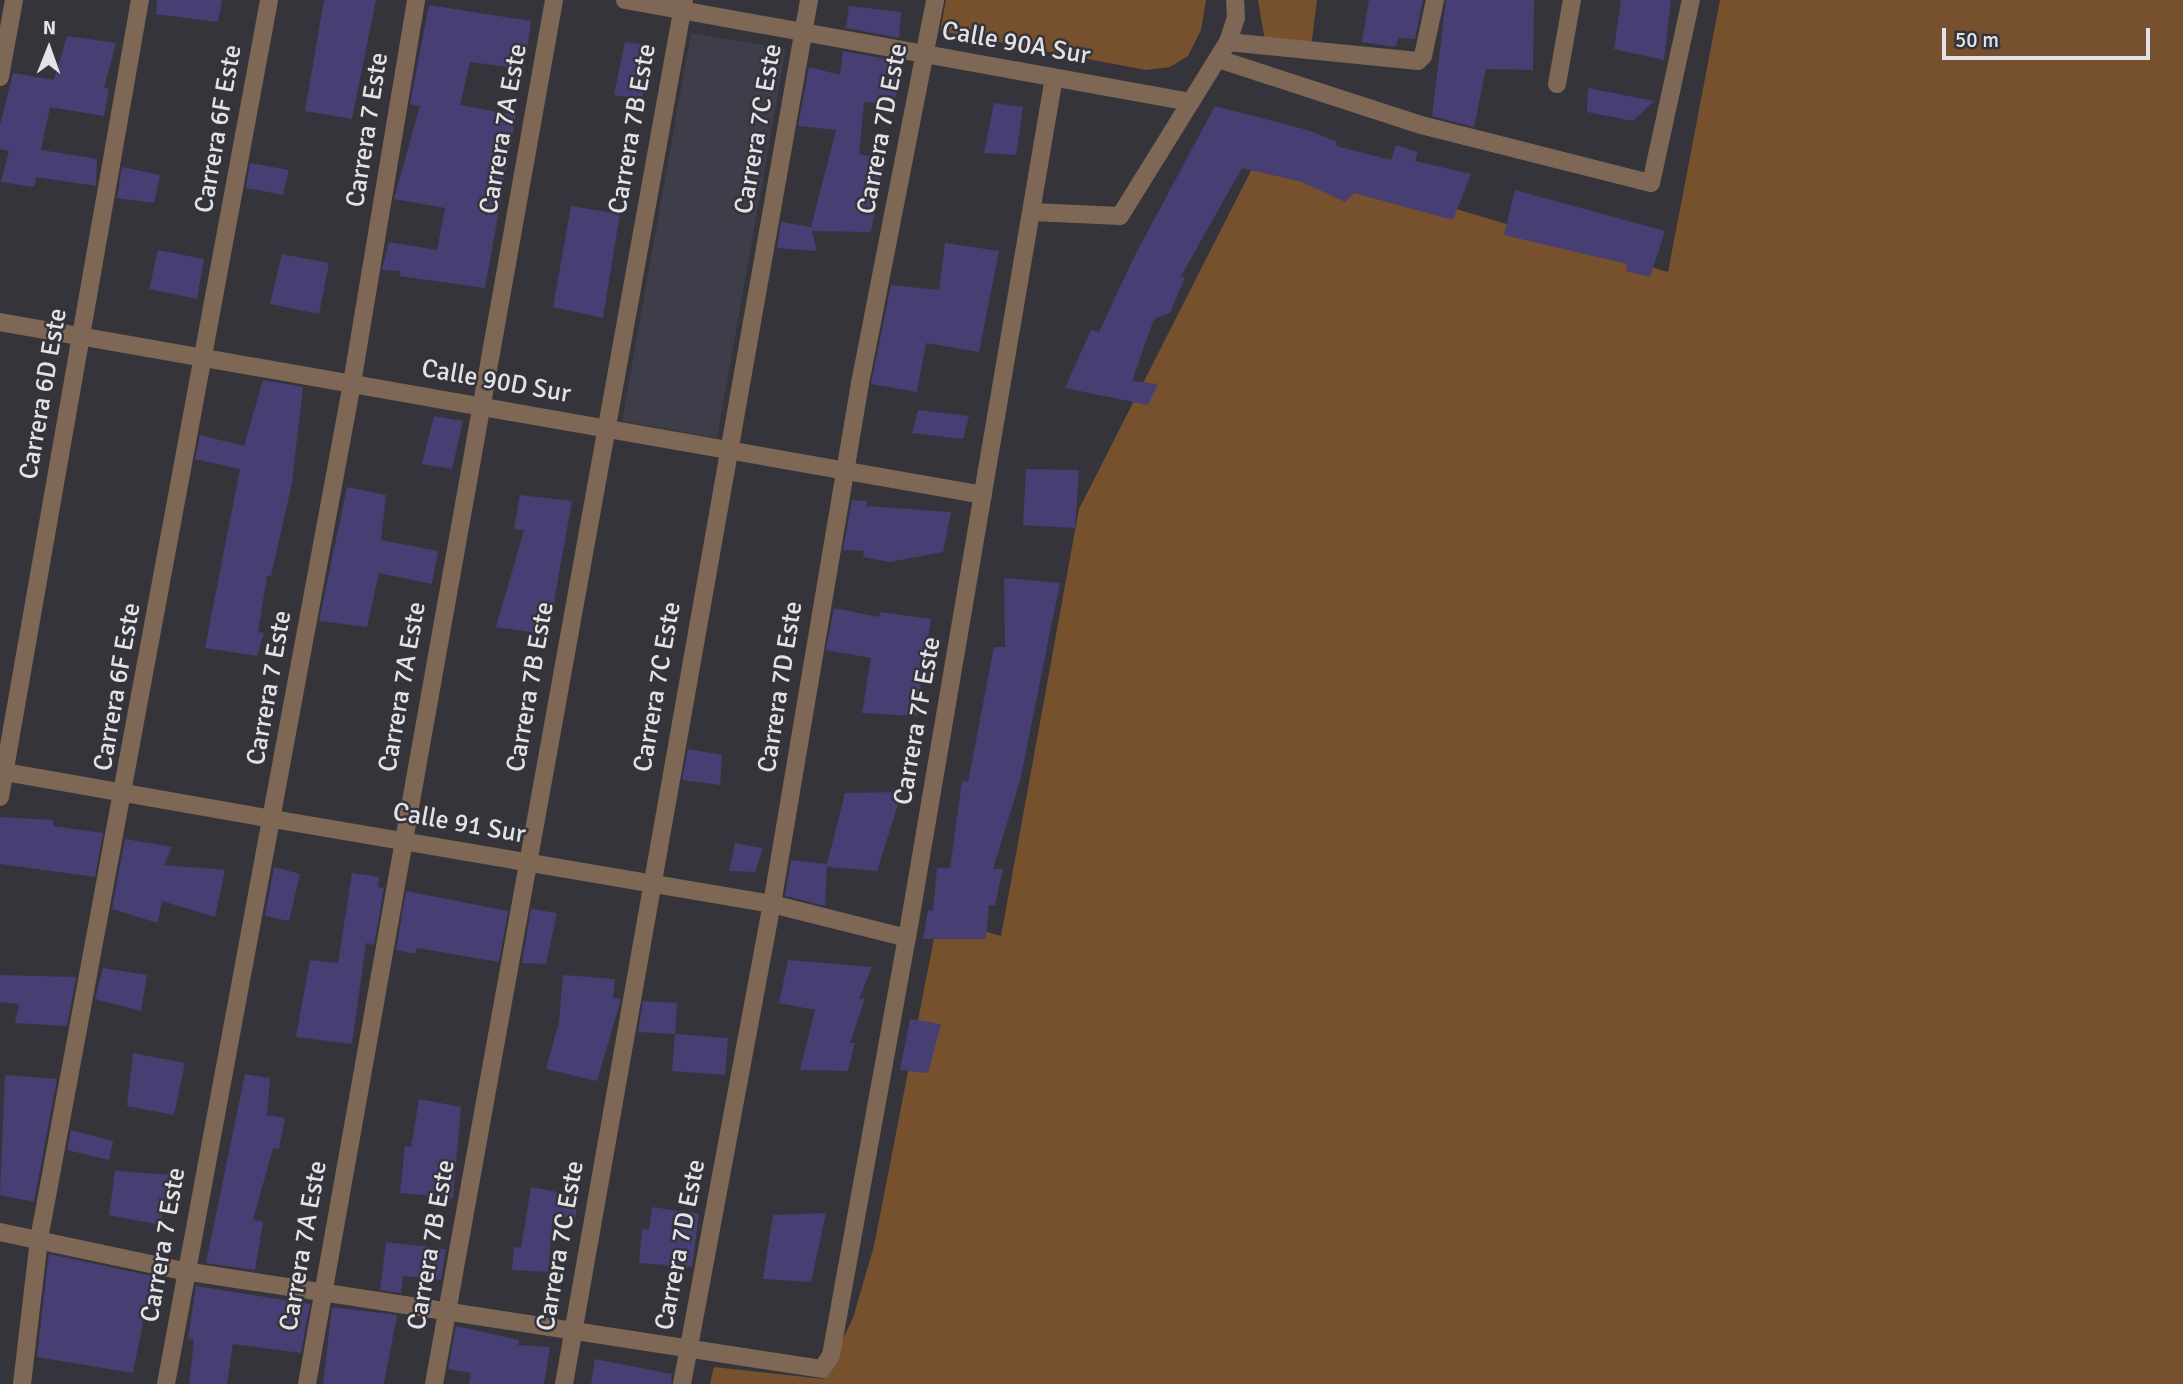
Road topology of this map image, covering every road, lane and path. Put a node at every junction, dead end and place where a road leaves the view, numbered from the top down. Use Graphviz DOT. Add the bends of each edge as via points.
graph roads {
  1 [pos="14,0"];
  2 [pos="140,0"];
  3 [pos="269,0"];
  4 [pos="416,0"];
  5 [pos="554,0"];
  6 [pos="625,0"];
  7 [pos="809,0"];
  8 [pos="934,0"];
  9 [pos="1235,0"];
  10 [pos="1435,0"];
  11 [pos="1572,0"];
  12 [pos="1691,0"];
  13 [pos="683,5"];
  14 [pos="803,32"];
  15 [pos="1228,42"];
  16 [pos="925,54"];
  17 [pos="1218,59"];
  18 [pos="0,77"];
  19 [pos="1054,77"];
  20 [pos="1557,84"];
  21 [pos="1191,102"];
  22 [pos="1033,212"];
  23 [pos="0,322"];
  24 [pos="81,336"];
  25 [pos="204,358"];
  26 [pos="352,383"];
  27 [pos="481,406"];
  28 [pos="605,428"];
  29 [pos="728,449"];
  30 [pos="848,470"];
  31 [pos="983,495"];
  32 [pos="2,771"];
  33 [pos="125,793"];
  34 [pos="0,797"];
  35 [pos="273,819"];
  36 [pos="402,841"];
  37 [pos="526,862"];
  38 [pos="650,883"];
  39 [pos="772,904"];
  40 [pos="907,938"];
  41 [pos="0,1232"];
  42 [pos="39,1239"];
  43 [pos="184,1271"];
  44 [pos="323,1292"];
  45 [pos="447,1311"];
  46 [pos="572,1330"];
  47 [pos="688,1349"];
  48 [pos="22,1384"];
  49 [pos="166,1384"];
  50 [pos="307,1384"];
  51 [pos="434,1384"];
  52 [pos="564,1384"];
  53 [pos="682,1384"];
  1 -- 18 [label="street"];
  2 -- 24 [label="street, Carrera 6D Este"];
  3 -- 25 [label="street, Carrera 6F Este"];
  4 -- 26 [label="street, Carrera 7 Este"];
  5 -- 27 [label="street, Carrera 7A Este"];
  6 -- 13 [label="street, Calle 90A Sur"];
  7 -- 14 [label="street, Carrera 7C Este"];
  8 -- 16 [label="street, Carrera 7D Este"];
  9 -- 15 [label="street" via="1236,18"];
  10 -- 15 [label="street" via="1418,61"];
  11 -- 20 [label="street"];
  12 -- 17 [label="street" via="1651,183 1421,125"];
  13 -- 14 [label="street, Calle 90A Sur"];
  13 -- 28 [label="street, Carrera 7B Este"];
  14 -- 16 [label="street, Calle 90A Sur"];
  14 -- 29 [label="street, Carrera 7C Este"];
  15 -- 17 [label="street"];
  16 -- 19 [label="street, Calle 90A Sur"];
  16 -- 30 [label="street, Carrera 7D Este" via="860,383"];
  17 -- 21 [label="street"];
  19 -- 21 [label="street, Calle 90A Sur"];
  19 -- 22 [label="street, Carrera 7F Este"];
  21 -- 22 [label="street" via="1120,216"];
  22 -- 31 [label="street, Carrera 7F Este"];
  23 -- 24 [label="street, Calle 90D Sur"];
  24 -- 25 [label="street, Calle 90D Sur"];
  24 -- 32 [label="street, Carrera 6D Este"];
  25 -- 26 [label="street, Calle 90D Sur"];
  25 -- 33 [label="street, Carrera 6F Este"];
  26 -- 27 [label="street, Calle 90D Sur"];
  26 -- 35 [label="street, Carrera 7 Este"];
  27 -- 28 [label="street, Calle 90D Sur"];
  27 -- 36 [label="street, Carrera 7A Este"];
  28 -- 29 [label="street, Calle 90D Sur"];
  28 -- 37 [label="street, Carrera 7B Este"];
  29 -- 30 [label="street, Calle 90D Sur"];
  29 -- 38 [label="street, Carrera 7C Este"];
  30 -- 31 [label="street, Calle 90D Sur"];
  30 -- 39 [label="street, Carrera 7D Este"];
  31 -- 40 [label="street, Carrera 7F Este"];
  32 -- 33 [label="street, Calle 91 Sur"];
  32 -- 34 [label="street, Carrera 6D Este"];
  33 -- 35 [label="street, Calle 91 Sur"];
  33 -- 42 [label="street, Carrera 6F Este"];
  35 -- 36 [label="street, Calle 91 Sur"];
  35 -- 43 [label="street, Carrera 7 Este"];
  36 -- 37 [label="street, Calle 91 Sur"];
  36 -- 44 [label="street, Carrera 7A Este"];
  37 -- 38 [label="street, Calle 91 Sur"];
  37 -- 45 [label="street, Carrera 7B Este"];
  38 -- 39 [label="street, Calle 91 Sur"];
  38 -- 46 [label="street, Carrera 7C Este"];
  39 -- 40 [label="street, Calle 91 Sur"];
  39 -- 47 [label="street, Carrera 7D Este"];
  40 -- 47 [label="street, Carrera 7F Este" via="831,1355 822,1369"];
  41 -- 42 [label="street"];
  42 -- 43 [label="street"];
  42 -- 48 [label="street, Carrera 6F Este"];
  43 -- 44 [label="street"];
  43 -- 49 [label="street, Carrera 7 Este"];
  44 -- 45 [label="street"];
  44 -- 50 [label="street, Carrera 7A Este"];
  45 -- 46 [label="street"];
  45 -- 51 [label="street, Carrera 7B Este"];
  46 -- 47 [label="street"];
  46 -- 52 [label="street, Carrera 7C Este"];
  47 -- 53 [label="street, Carrera 7D Este"];
}
